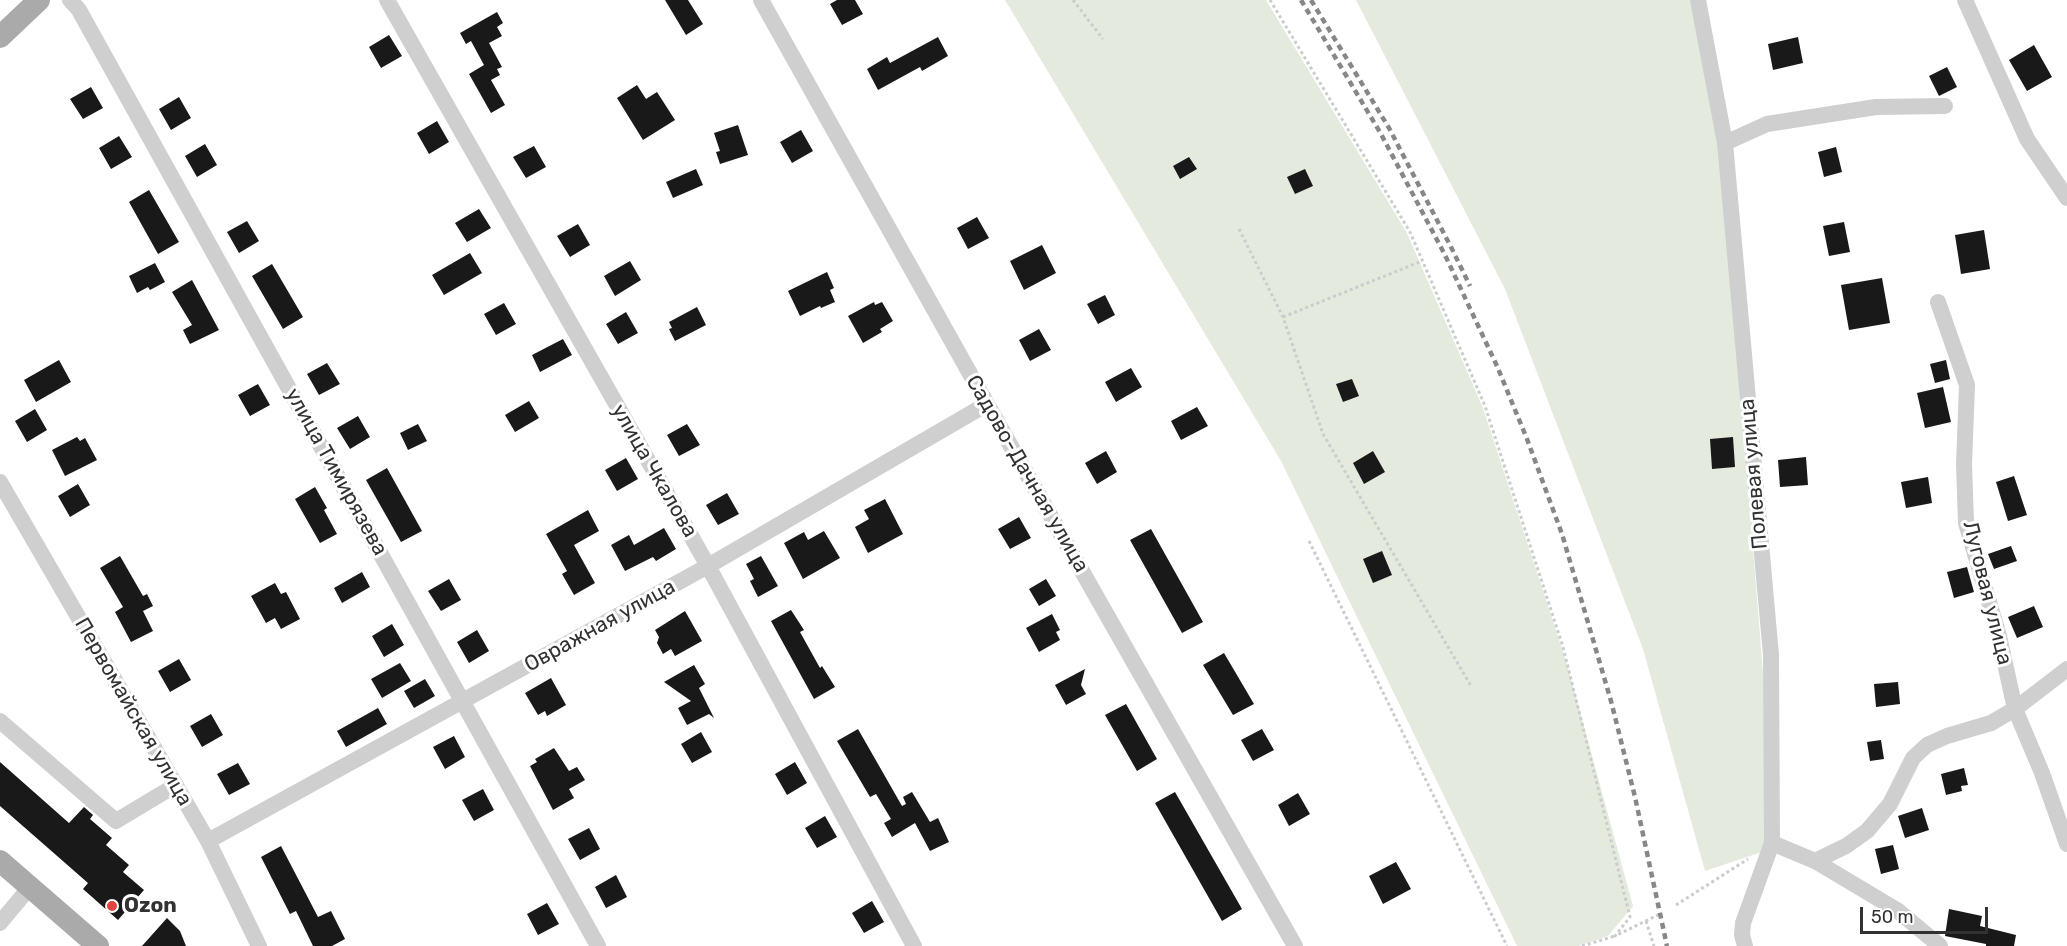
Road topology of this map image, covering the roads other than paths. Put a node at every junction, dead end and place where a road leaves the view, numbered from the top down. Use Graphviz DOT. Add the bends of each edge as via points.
graph roads {
  1 [pos="39,0"];
  2 [pos="70,0"];
  3 [pos="387,0"];
  4 [pos="761,0"];
  5 [pos="1698,0"];
  6 [pos="1965,0"];
  7 [pos="0,37"];
  8 [pos="1945,106"];
  9 [pos="1725,143"];
  10 [pos="2067,198"];
  11 [pos="1938,302"];
  12 [pos="987,404"];
  13 [pos="0,482"];
  14 [pos="708,566"];
  15 [pos="2067,669"];
  16 [pos="463,702"];
  17 [pos="2015,709"];
  18 [pos="0,720"];
  19 [pos="176,785"];
  20 [pos="208,841"];
  21 [pos="1772,843"];
  22 [pos="2067,844"];
  23 [pos="0,861"];
  24 [pos="1815,861"];
  25 [pos="30,887"];
  26 [pos="0,923"];
  27 [pos="98,946"];
  28 [pos="259,946"];
  29 [pos="598,946"];
  30 [pos="915,946"];
  31 [pos="1295,946"];
  32 [pos="1745,946"];
  33 [pos="1940,946"];
  1 -- 7 [label="main road"];
  2 -- 16 [label="street, улица Тимирязева"];
  3 -- 14 [label="street, улица Чкалова"];
  4 -- 12 [label="street, Садово-Дачная улица"];
  5 -- 9 [label="street, Полевая улица"];
  6 -- 10 [label="street" via="2027,139"];
  8 -- 9 [label="street" via="1876,107 1767,124"];
  9 -- 21 [label="street, Полевая улица" via="1771,655"];
  11 -- 17 [label="street, Луговая улица" via="1967,385 1966,523 1999,636"];
  12 -- 14 [label="street, Овражная улица"];
  12 -- 31 [label="street, Садово-Дачная улица"];
  13 -- 19 [label="street, Первомайская улица"];
  14 -- 16 [label="street, Овражная улица"];
  14 -- 30 [label="street, улица Чкалова"];
  15 -- 17 [label="street"];
  16 -- 20 [label="street, Овражная улица"];
  16 -- 29 [label="street, улица Тимирязева"];
  17 -- 22 [label="street, Луговая улица"];
  17 -- 24 [label="street" via="1990,723 1927,745 1913,758 1890,804 1867,831"];
  18 -- 19 [label="street" via="116,821"];
  19 -- 20 [label="street, Первомайская улица"];
  20 -- 28 [label="street, Первомайская улица"];
  21 -- 24 [label="street"];
  21 -- 32 [label="street, Полевая улица" via="1743,923"];
  23 -- 25 [label="main road"];
  24 -- 33 [label="street" via="1897,910"];
  25 -- 26 [label="street"];
  25 -- 27 [label="main road"];
}
